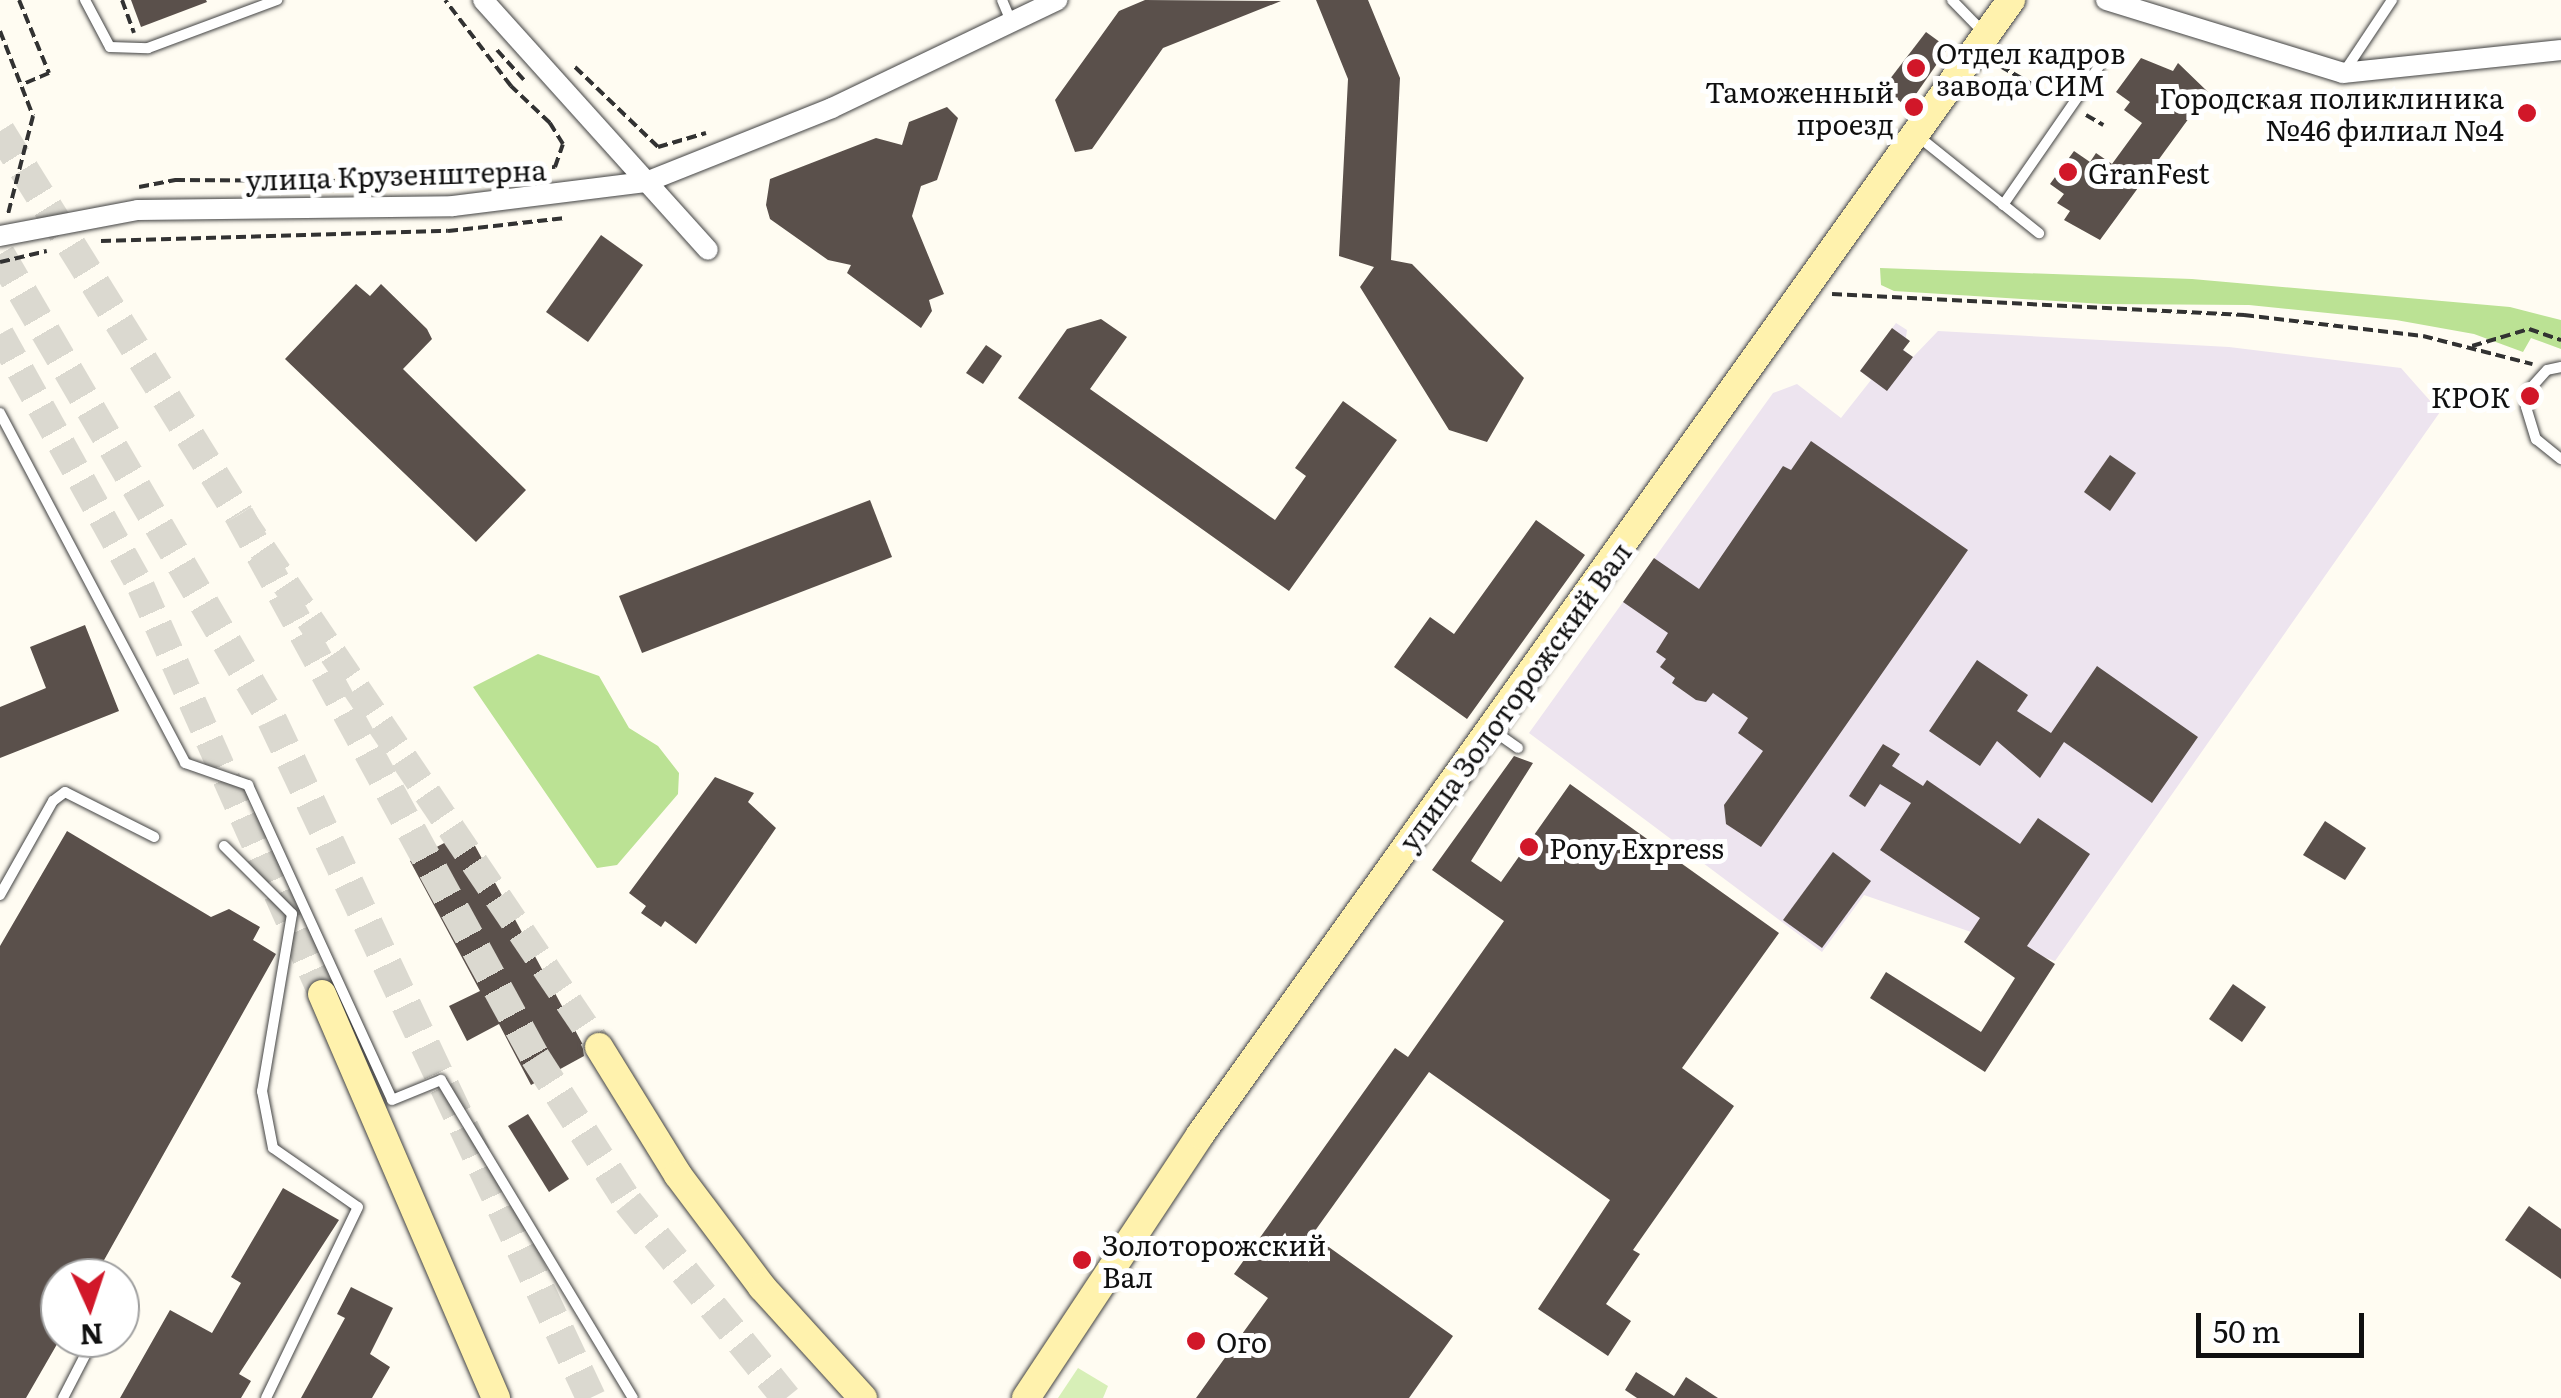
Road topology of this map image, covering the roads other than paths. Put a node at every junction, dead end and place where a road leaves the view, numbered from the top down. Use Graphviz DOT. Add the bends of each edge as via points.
graph roads {
  1 [pos="85,0"];
  2 [pos="277,0"];
  3 [pos="483,0"];
  4 [pos="1002,0"];
  5 [pos="1057,0"];
  6 [pos="1952,0"];
  7 [pos="2011,0"];
  8 [pos="2106,0"];
  9 [pos="2392,0"];
  10 [pos="1011,21"];
  11 [pos="1986,35"];
  12 [pos="2561,50"];
  13 [pos="2100,65"];
  14 [pos="2343,73"];
  15 [pos="1916,135"];
  16 [pos="646,182"];
  17 [pos="2003,205"];
  18 [pos="2039,233"];
  19 [pos="0,236"];
  20 [pos="708,250"];
  21 [pos="2561,368"];
  22 [pos="0,413"];
  23 [pos="2561,459"];
  24 [pos="1491,729"];
  25 [pos="1518,748"];
  26 [pos="154,836"];
  27 [pos="224,846"];
  28 [pos="0,895"];
  29 [pos="322,994"];
  30 [pos="599,1047"];
  31 [pos="84,1358"];
  32 [pos="1025,1394"];
  33 [pos="63,1398"];
  34 [pos="266,1398"];
  35 [pos="496,1398"];
  36 [pos="633,1398"];
  37 [pos="863,1398"];
  1 -- 2 [label="lane" via="110,47 148,48"];
  3 -- 16 [label="street"];
  4 -- 10 [label="lane"];
  5 -- 10 [label="street, улица Крузенштерна"];
  6 -- 11 [label="lane"];
  7 -- 11 [label="street, улица Золоторожский Вал"];
  8 -- 14 [label="street"];
  9 -- 14 [label="lane"];
  10 -- 16 [label="street, улица Крузенштерна" via="832,108"];
  11 -- 15 [label="street, улица Золоторожский Вал"];
  12 -- 14 [label="street"];
  13 -- 17 [label="lane"];
  15 -- 17 [label="lane"];
  15 -- 24 [label="street, улица Золоторожский Вал"];
  16 -- 19 [label="street, улица Крузенштерна" via="453,206 138,210"];
  16 -- 20 [label="street"];
  17 -- 18 [label="lane"];
  21 -- 23 [label="lane" via="2547,370 2526,407 2536,439"];
  22 -- 36 [label="lane" via="186,764 248,785 392,1100 441,1080"];
  24 -- 25 [label="lane"];
  24 -- 32 [label="street, улица Золоторожский Вал" via="1200,1135"];
  26 -- 28 [label="lane" via="65,792 53,801"];
  27 -- 34 [label="lane" via="292,914 262,1091 273,1148 358,1207"];
  29 -- 35 [label="street"];
  30 -- 37 [label="street" via="678,1176 750,1271"];
  31 -- 33 [label="lane"];
}
